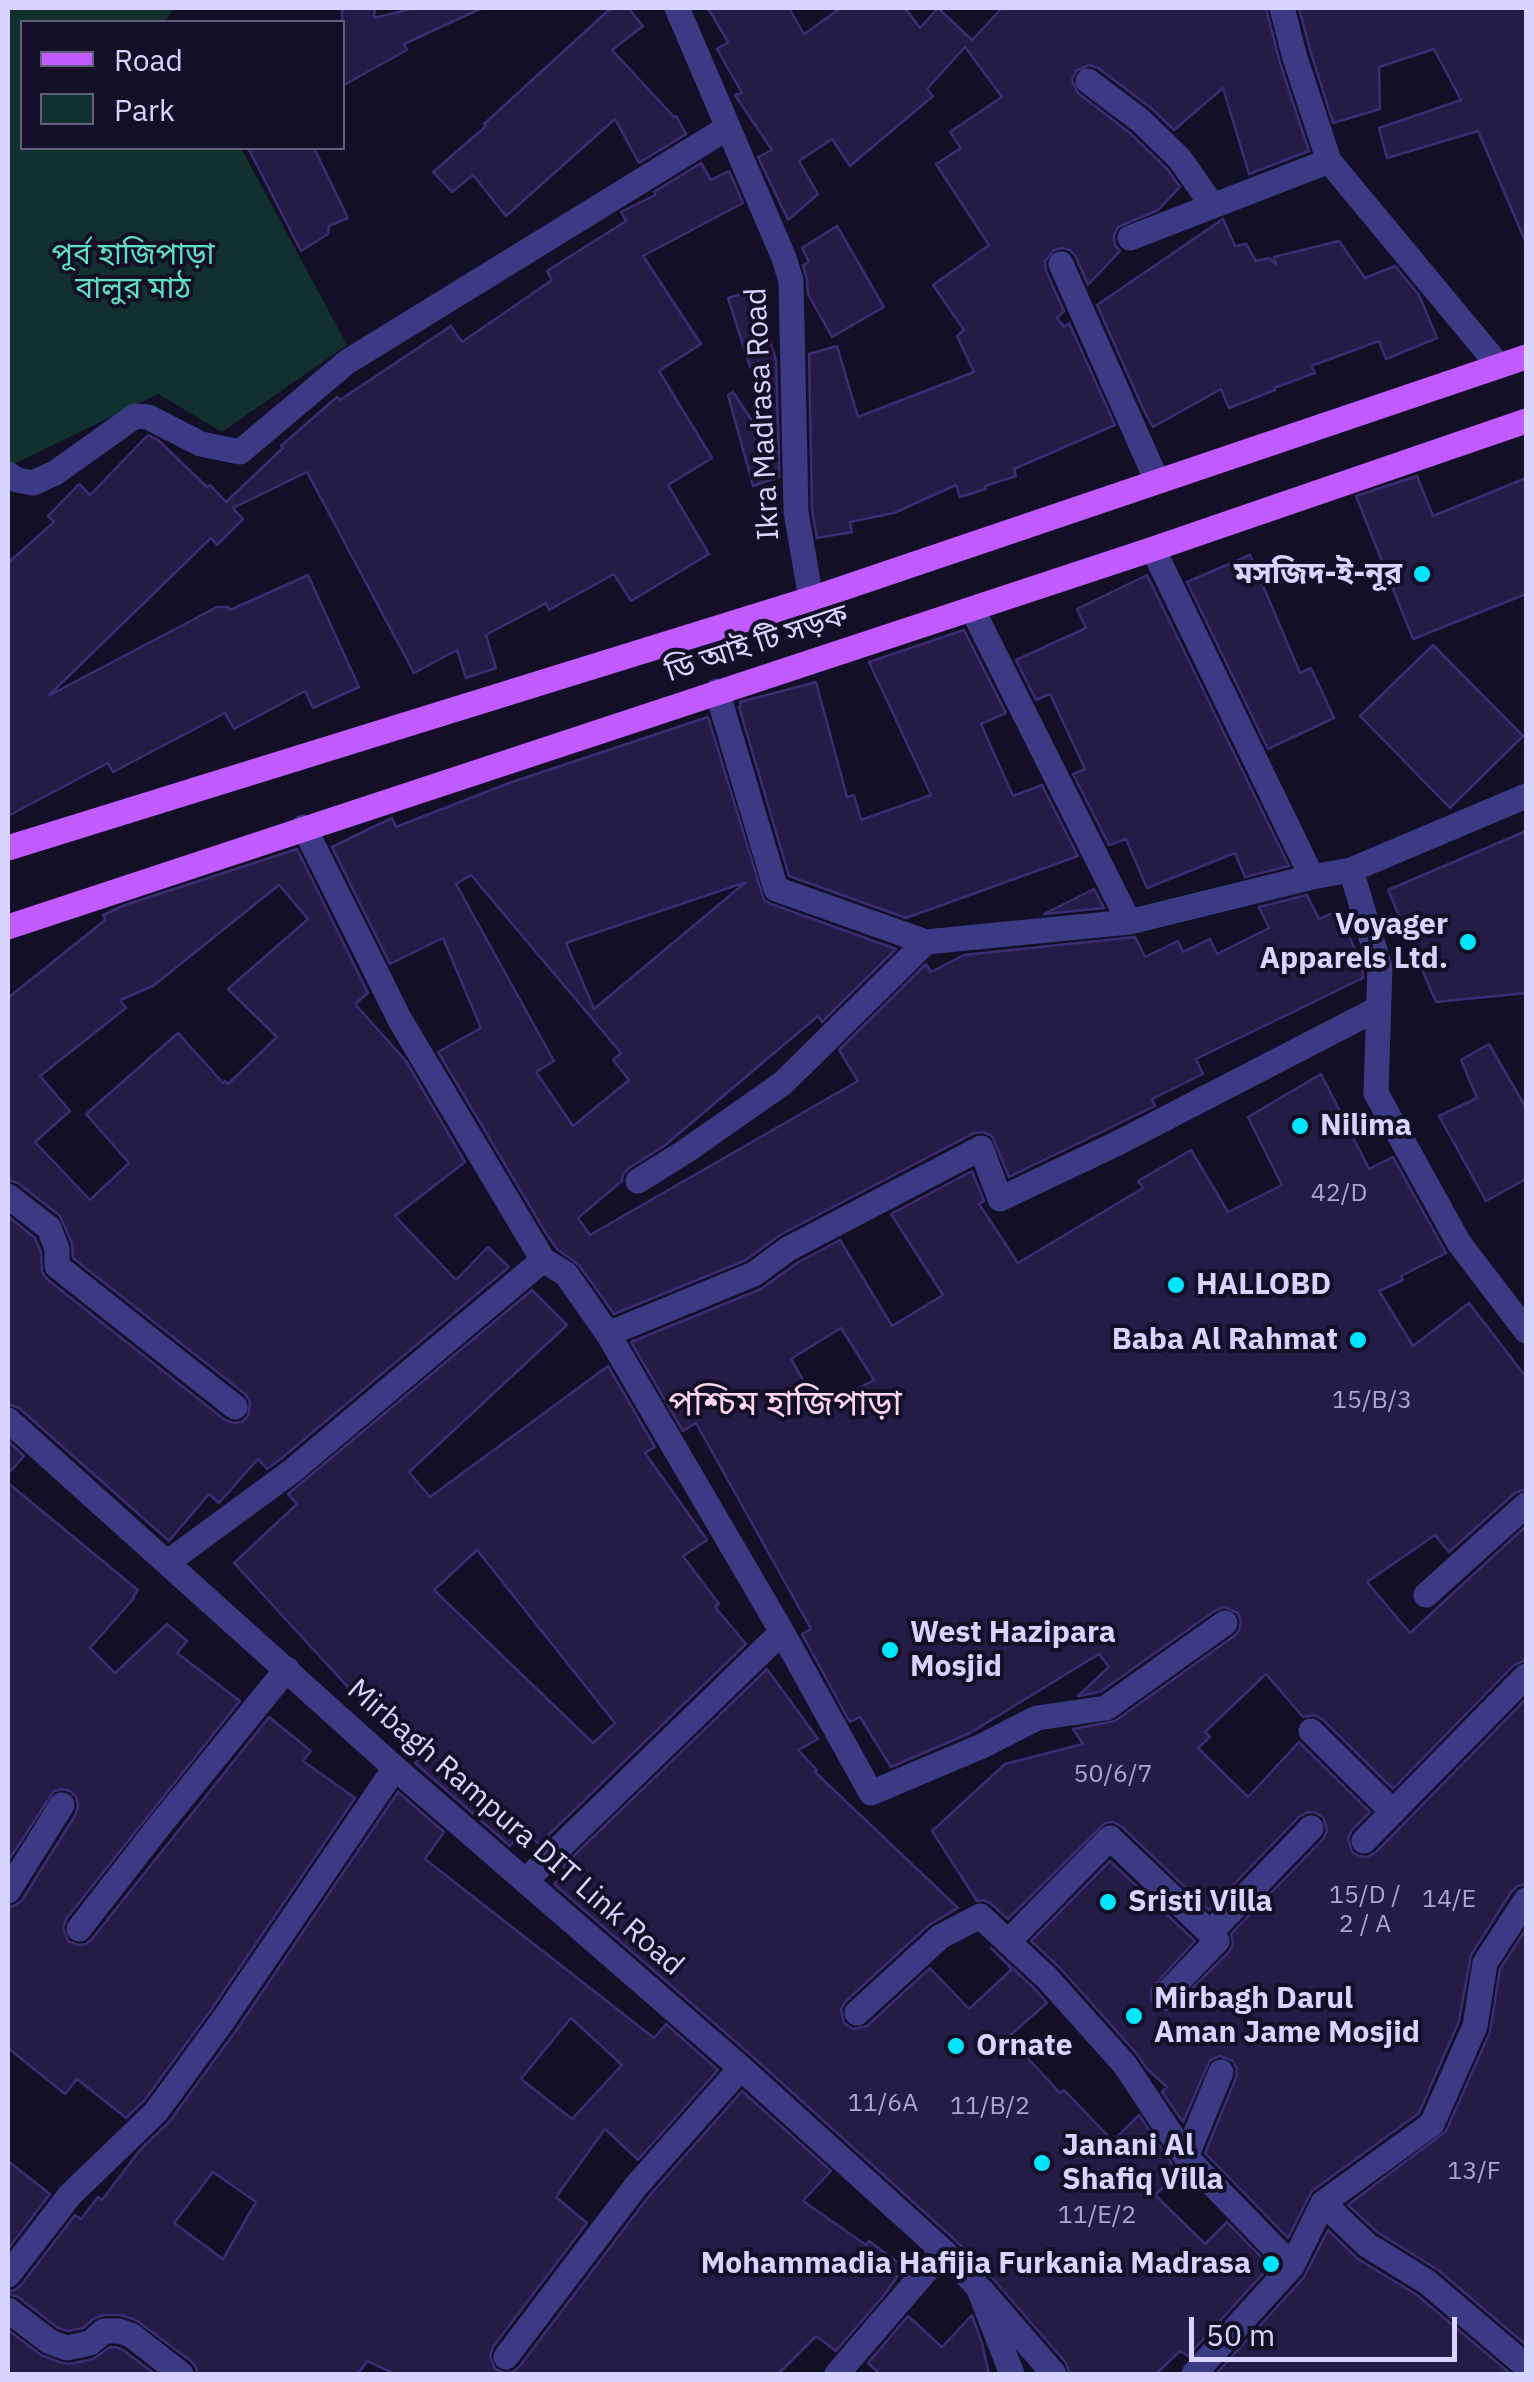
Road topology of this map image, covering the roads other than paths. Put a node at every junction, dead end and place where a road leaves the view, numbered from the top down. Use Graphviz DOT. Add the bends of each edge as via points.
graph roads {
  1 [pos="677,8"];
  2 [pos="1282,8"];
  3 [pos="1088,81"];
  4 [pos="727,128"];
  5 [pos="1328,162"];
  6 [pos="1212,205"];
  7 [pos="1130,238"];
  8 [pos="1060,264"];
  9 [pos="1526,356"];
  10 [pos="1500,366"];
  11 [pos="1526,421"];
  12 [pos="8,474"];
  13 [pos="1158,481"];
  14 [pos="1153,549"];
  15 [pos="811,598"];
  16 [pos="972,609"];
  17 [pos="717,691"];
  18 [pos="1526,796"];
  19 [pos="304,827"];
  20 [pos="8,848"];
  21 [pos="1351,870"];
  22 [pos="1312,878"];
  23 [pos="1129,922"];
  24 [pos="8,926"];
  25 [pos="926,942"];
  26 [pos="1378,1009"];
  27 [pos="638,1182"];
  28 [pos="8,1196"];
  29 [pos="543,1260"];
  30 [pos="1526,1331"];
  31 [pos="608,1334"];
  32 [pos="235,1406"];
  33 [pos="8,1420"];
  34 [pos="1526,1505"];
  35 [pos="168,1562"];
  36 [pos="1426,1596"];
  37 [pos="1224,1623"];
  38 [pos="782,1632"];
  39 [pos="287,1669"];
  40 [pos="1526,1676"];
  41 [pos="1310,1731"];
  42 [pos="395,1768"];
  43 [pos="62,1805"];
  44 [pos="1393,1812"];
  45 [pos="1310,1828"];
  46 [pos="1364,1841"];
  47 [pos="525,1881"];
  48 [pos="8,1892"];
  49 [pos="1526,1900"];
  50 [pos="79,1929"];
  51 [pos="1210,1933"];
  52 [pos="1008,1942"];
  53 [pos="1166,1994"];
  54 [pos="857,2013"];
  55 [pos="740,2068"];
  56 [pos="1221,2072"];
  57 [pos="1186,2157"];
  58 [pos="1323,2203"];
  59 [pos="943,2252"];
  60 [pos="1292,2266"];
  61 [pos="8,2275"];
  62 [pos="978,2287"];
  63 [pos="8,2310"];
  64 [pos="506,2357"];
  65 [pos="1526,2366"];
  66 [pos="181,2374"];
  67 [pos="836,2374"];
  68 [pos="1012,2374"];
  69 [pos="1054,2374"];
  70 [pos="1194,2374"];
  1 -- 4 [label="street, Ikra Madrasa Road"];
  2 -- 5 [label="street"];
  3 -- 6 [label="street" via="1180,159"];
  4 -- 12 [label="street" via="347,362 240,452 201,444 135,416 55,473 33,483"];
  4 -- 15 [label="street, Ikra Madrasa Road" via="791,280 796,512"];
  5 -- 6 [label="street"];
  5 -- 10 [label="street"];
  6 -- 7 [label="street"];
  8 -- 13 [label="street"];
  9 -- 10 [label="main road, ডি আই টি সড়ক"];
  10 -- 13 [label="main road, ডি আই টি সড়ক"];
  11 -- 14 [label="main road, ডি আই টি সড়ক"];
  13 -- 15 [label="main road, ডি আই টি সড়ক"];
  14 -- 16 [label="main road, ডি আই টি সড়ক"];
  14 -- 22 [label="street"];
  15 -- 20 [label="main road, ডি আই টি সড়ক"];
  16 -- 17 [label="main road, ডি আই টি সড়ক"];
  16 -- 23 [label="street"];
  17 -- 19 [label="main road, ডি আই টি সড়ক"];
  17 -- 25 [label="street" via="776,890"];
  18 -- 21 [label="street"];
  19 -- 24 [label="main road, ডি আই টি সড়ক"];
  19 -- 29 [label="street" via="400,1020"];
  21 -- 22 [label="street"];
  21 -- 26 [label="street" via="1380,967"];
  22 -- 23 [label="street"];
  23 -- 25 [label="street"];
  25 -- 27 [label="street" via="783,1083"];
  26 -- 30 [label="street" via="1376,1094 1459,1243"];
  26 -- 31 [label="street" via="1000,1199 980,1148 788,1249 754,1274"];
  28 -- 32 [label="street" via="49,1228 58,1266"];
  29 -- 31 [label="street" via="566,1274"];
  29 -- 35 [label="street" via="292,1471"];
  31 -- 38 [label="street"];
  33 -- 35 [label="street, Mirbagh Rampura DIT Link Road"];
  34 -- 36 [label="street"];
  35 -- 39 [label="street, Mirbagh Rampura DIT Link Road"];
  37 -- 38 [label="street" via="1106,1708 1037,1718 870,1792"];
  38 -- 47 [label="street"];
  39 -- 42 [label="street, Mirbagh Rampura DIT Link Road"];
  39 -- 50 [label="street"];
  40 -- 44 [label="street"];
  41 -- 44 [label="street"];
  42 -- 47 [label="street, Mirbagh Rampura DIT Link Road"];
  42 -- 61 [label="street" via="156,2112 70,2195"];
  43 -- 48 [label="street"];
  44 -- 46 [label="street"];
  45 -- 51 [label="street"];
  47 -- 55 [label="street, Mirbagh Rampura DIT Link Road"];
  49 -- 58 [label="street" via="1485,1962 1475,2026 1432,2124"];
  51 -- 52 [label="street" via="1110,1838"];
  51 -- 53 [label="street" via="1216,1941"];
  52 -- 54 [label="street" via="980,1916 940,1937"];
  52 -- 57 [label="street" via="1125,2065"];
  55 -- 59 [label="street, Mirbagh Rampura DIT Link Road"];
  55 -- 64 [label="street" via="636,2186"];
  56 -- 57 [label="street"];
  57 -- 60 [label="street"];
  58 -- 60 [label="street"];
  58 -- 65 [label="street"];
  59 -- 62 [label="street, Mirbagh Rampura DIT Link Road"];
  59 -- 67 [label="street"];
  60 -- 70 [label="street"];
  62 -- 68 [label="street, Mirbagh Rampura DIT Link Road"];
  62 -- 69 [label="street, Mirbagh Rampura DIT Link Road"];
  63 -- 66 [label="street" via="67,2348 119,2331"];
}
